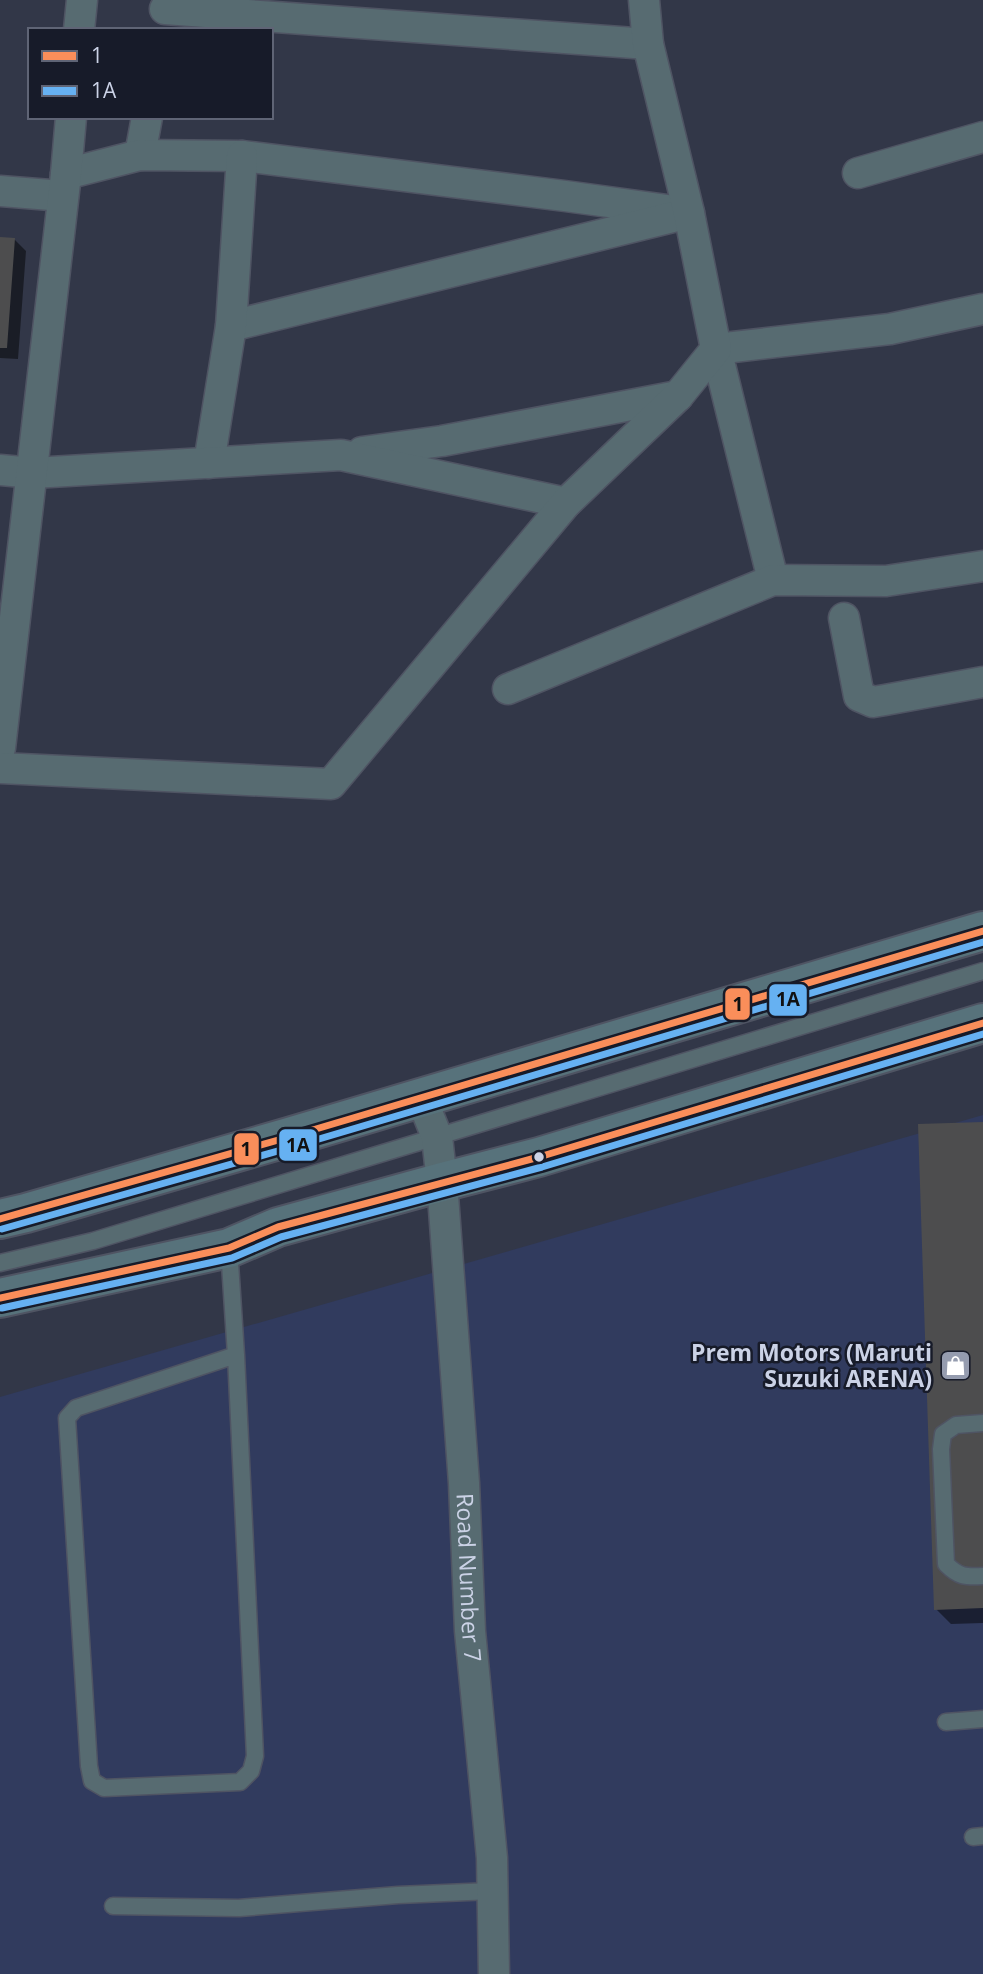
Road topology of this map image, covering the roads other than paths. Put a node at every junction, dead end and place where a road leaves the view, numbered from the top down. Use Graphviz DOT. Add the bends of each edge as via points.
graph roads {
  1 [pos="82,0"];
  2 [pos="644,0"];
  3 [pos="164,13"];
  4 [pos="79,28"];
  5 [pos="648,44"];
  6 [pos="71,119"];
  7 [pos="146,119"];
  8 [pos="983,137"];
  9 [pos="140,155"];
  10 [pos="242,156"];
  11 [pos="858,173"];
  12 [pos="65,185"];
  13 [pos="0,191"];
  14 [pos="689,213"];
  15 [pos="983,309"];
  16 [pos="231,326"];
  17 [pos="716,349"];
  18 [pos="678,396"];
  19 [pos="341,455"];
  20 [pos="209,463"];
  21 [pos="0,470"];
  22 [pos="33,473"];
  23 [pos="566,503"];
  24 [pos="983,566"];
  25 [pos="773,580"];
  26 [pos="844,618"];
  27 [pos="983,681"];
  28 [pos="508,689"];
  29 [pos="0,748"];
  30 [pos="0,768"];
  31 [pos="983,931"];
  32 [pos="983,971"];
  33 [pos="983,1023"];
  34 [pos="421,1097"];
  35 [pos="436,1137"];
  36 [pos="442,1182"];
  37 [pos="0,1219"];
  38 [pos="229,1248"];
  39 [pos="0,1263"];
  40 [pos="0,1298"];
  41 [pos="236,1355"];
  42 [pos="983,1423"];
  43 [pos="983,1576"];
  44 [pos="983,1719"];
  45 [pos="946,1722"];
  46 [pos="492,1891"];
  47 [pos="113,1906"];
  48 [pos="494,1974"];
  1 -- 4 [label="street"];
  2 -- 5 [label="street"];
  3 -- 5 [label="street"];
  5 -- 14 [label="street"];
  6 -- 12 [label="street"];
  7 -- 9 [label="street"];
  8 -- 11 [label="street"];
  9 -- 10 [label="street"];
  9 -- 12 [label="street"];
  10 -- 14 [label="street"];
  10 -- 16 [label="street"];
  12 -- 13 [label="street"];
  12 -- 22 [label="street"];
  14 -- 16 [label="street"];
  14 -- 17 [label="street"];
  15 -- 17 [label="street" via="890,329"];
  16 -- 20 [label="street"];
  17 -- 18 [label="street"];
  17 -- 25 [label="street"];
  18 -- 19 [label="street" via="442,441"];
  18 -- 23 [label="street"];
  19 -- 20 [label="street"];
  19 -- 23 [label="street"];
  20 -- 22 [label="street"];
  21 -- 22 [label="street"];
  22 -- 29 [label="street"];
  23 -- 30 [label="street" via="331,785"];
  24 -- 25 [label="street" via="886,580"];
  25 -- 28 [label="street"];
  26 -- 27 [label="street" via="859,696 873,702"];
  31 -- 34 [label="main road"];
  32 -- 35 [label="lane"];
  33 -- 36 [label="main road"];
  34 -- 35 [label="street, Road Number 7"];
  34 -- 37 [label="main road"];
  35 -- 36 [label="street, Road Number 7"];
  35 -- 39 [label="lane" via="93,1241"];
  36 -- 38 [label="main road" via="278,1227"];
  36 -- 46 [label="street, Road Number 7" via="470,1631"];
  38 -- 40 [label="main road"];
  38 -- 41 [label="lane"];
  41 -- 41 [label="lane" via="255,1756 251,1771 240,1782 104,1788 92,1781 89,1766 67,1418 76,1408"];
  42 -- 43 [label="lane" via="956,1424 943,1434 941,1449 946,1564 956,1574"];
  44 -- 45 [label="lane"];
  46 -- 47 [label="lane" via="239,1908"];
  46 -- 48 [label="street, Road Number 7"];
}
